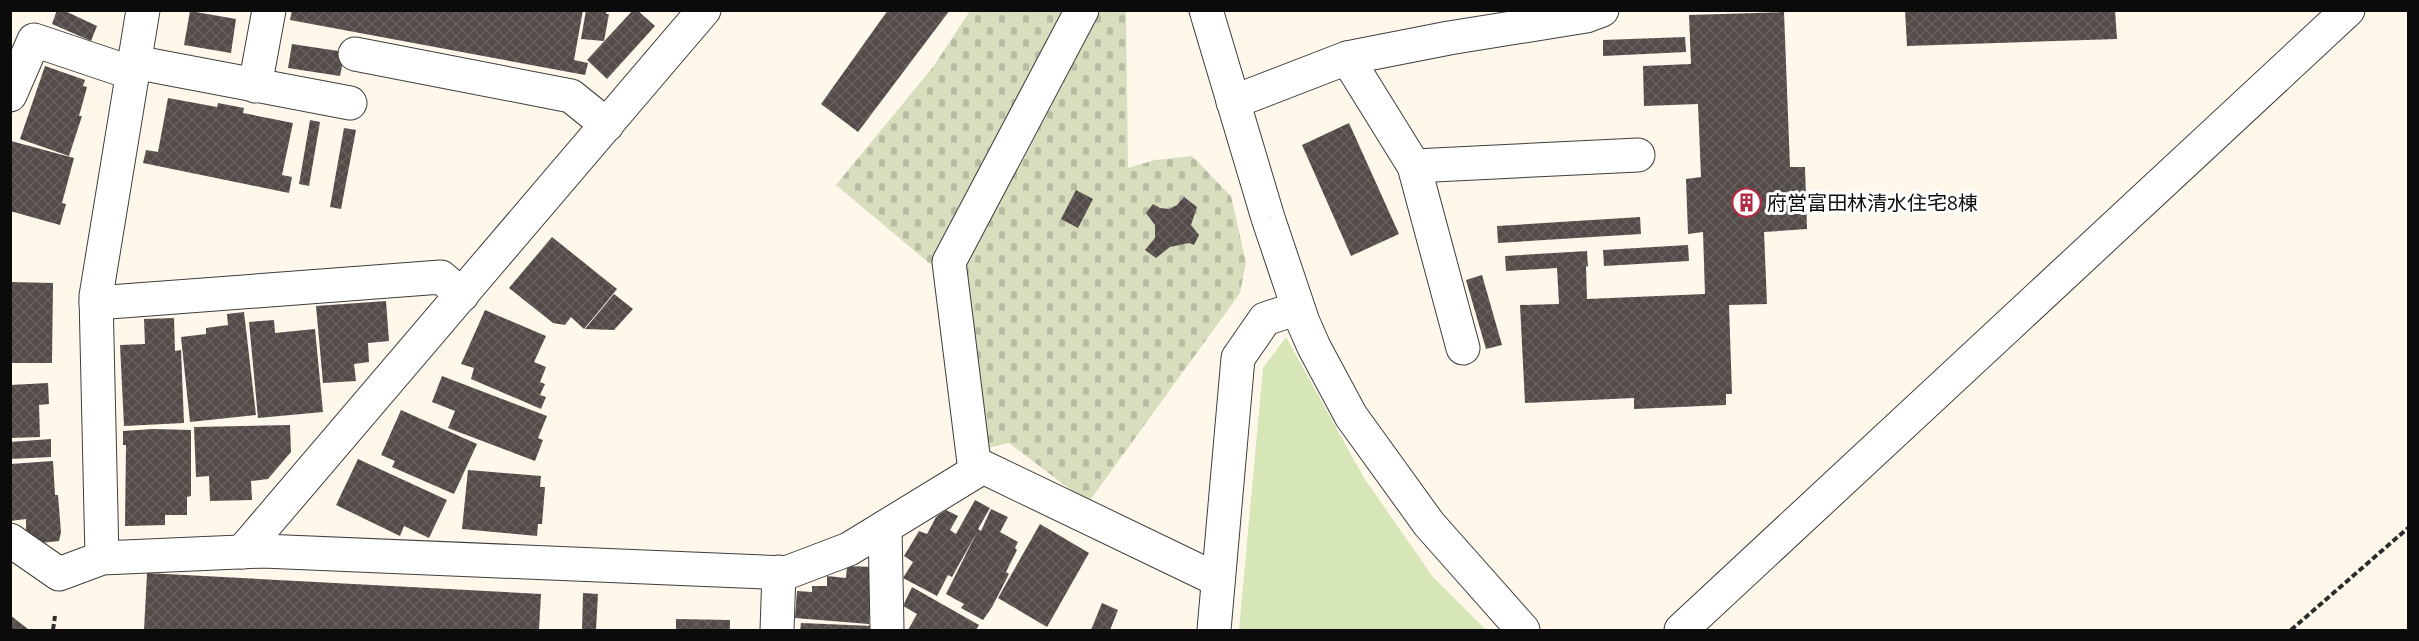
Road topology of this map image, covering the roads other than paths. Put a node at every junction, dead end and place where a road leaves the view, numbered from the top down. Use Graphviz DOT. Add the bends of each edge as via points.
graph roads {
  1 [pos="143,10"];
  2 [pos="269,10"];
  3 [pos="704,10"];
  4 [pos="1082,10"];
  5 [pos="1206,10"];
  6 [pos="1602,10"];
  7 [pos="2348,10"];
  8 [pos="355,54"];
  9 [pos="1347,58"];
  10 [pos="133,68"];
  11 [pos="255,86"];
  12 [pos="10,95"];
  13 [pos="1233,102"];
  14 [pos="350,103"];
  15 [pos="606,125"];
  16 [pos="1638,155"];
  17 [pos="1414,166"];
  18 [pos="462,295"];
  19 [pos="96,303"];
  20 [pos="1298,308"];
  21 [pos="1463,348"];
  22 [pos="975,471"];
  23 [pos="885,527"];
  24 [pos="10,540"];
  25 [pos="242,552"];
  26 [pos="102,558"];
  27 [pos="778,572"];
  28 [pos="1218,579"];
  29 [pos="777,630"];
  30 [pos="887,630"];
  31 [pos="1214,630"];
  32 [pos="1523,630"];
  33 [pos="1681,630"];
  1 -- 10 [label="street"];
  2 -- 11 [label="street"];
  3 -- 15 [label="street"];
  4 -- 22 [label="street" via="949,262"];
  5 -- 13 [label="street"];
  6 -- 9 [label="street"];
  7 -- 33 [label="street"];
  8 -- 15 [label="street" via="571,96"];
  9 -- 13 [label="street"];
  9 -- 17 [label="street"];
  10 -- 11 [label="street"];
  10 -- 12 [label="street" via="34,39"];
  10 -- 19 [label="street"];
  11 -- 14 [label="street"];
  13 -- 20 [label="street"];
  15 -- 18 [label="street"];
  16 -- 17 [label="street"];
  17 -- 21 [label="street"];
  18 -- 19 [label="street" via="441,277"];
  18 -- 25 [label="street"];
  19 -- 26 [label="street"];
  20 -- 28 [label="street" via="1265,319 1238,358"];
  20 -- 32 [label="street" via="1351,416 1428,525"];
  22 -- 23 [label="street"];
  22 -- 28 [label="street" via="984,467"];
  23 -- 27 [label="street" via="849,549 786,573"];
  23 -- 30 [label="street"];
  24 -- 26 [label="street" via="59,574"];
  25 -- 26 [label="street"];
  25 -- 27 [label="street"];
  27 -- 29 [label="street"];
  28 -- 31 [label="street"];
}
